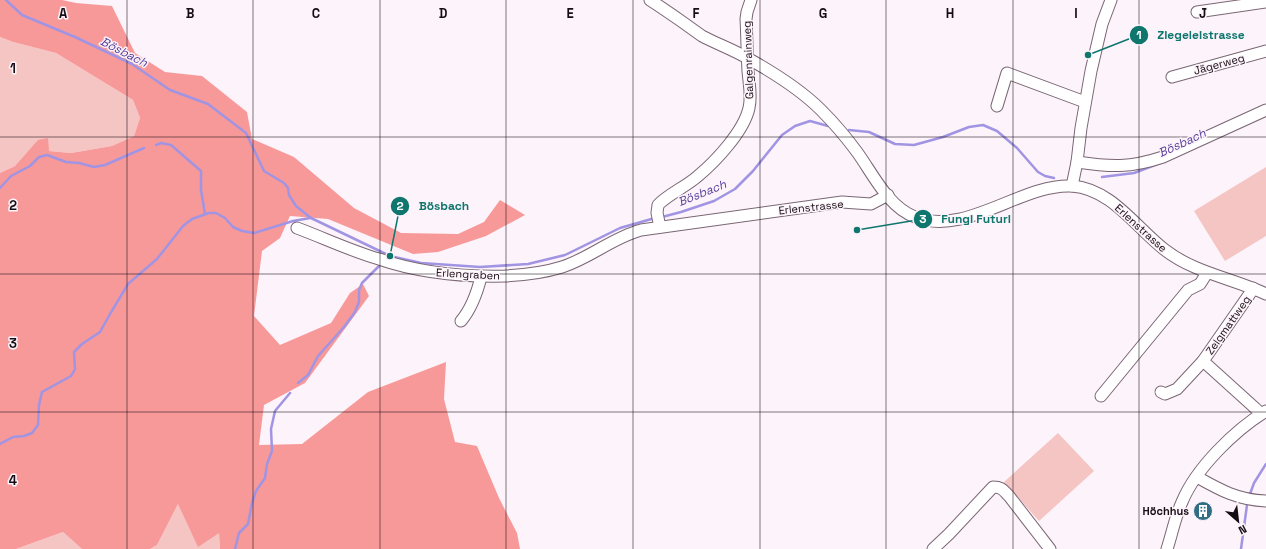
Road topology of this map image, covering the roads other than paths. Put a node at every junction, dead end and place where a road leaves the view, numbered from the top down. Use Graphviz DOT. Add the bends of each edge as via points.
graph roads {
  1 [pos="650,0"];
  2 [pos="751,0"];
  3 [pos="1111,0"];
  4 [pos="1266,2"];
  5 [pos="1197,12"];
  6 [pos="1266,51"];
  7 [pos="748,58"];
  8 [pos="1172,77"];
  9 [pos="1085,102"];
  10 [pos="997,106"];
  11 [pos="1266,110"];
  12 [pos="1077,162"];
  13 [pos="1072,186"];
  14 [pos="888,195"];
  15 [pos="659,220"];
  16 [pos="297,228"];
  17 [pos="1207,273"];
  18 [pos="481,277"];
  19 [pos="1253,288"];
  20 [pos="1266,294"];
  21 [pos="462,321"];
  22 [pos="1203,361"];
  23 [pos="1161,392"];
  24 [pos="1101,396"];
  25 [pos="1263,412"];
  26 [pos="1196,477"];
  27 [pos="1266,501"];
  28 [pos="933,549"];
  29 [pos="1050,549"];
  30 [pos="1167,549"];
  1 -- 7 [label="street" via="702,36"];
  2 -- 7 [label="street, Galgenrainweg" via="746,19"];
  3 -- 9 [label="street" via="1100,33"];
  4 -- 5 [label="street"];
  6 -- 8 [label="street, Jägerweg"];
  7 -- 14 [label="street" via="799,91 821,110 850,142"];
  7 -- 15 [label="street, Galgenrainweg" via="751,100 742,125 710,166 661,202 657,208"];
  9 -- 10 [label="street" via="1007,73"];
  9 -- 12 [label="street"];
  11 -- 12 [label="street" via="1146,163 1113,166"];
  12 -- 13 [label="street"];
  13 -- 14 [label="street, Erlenstrasse" via="1051,188 946,222 928,221 912,216"];
  13 -- 17 [label="street, Erlenstrasse" via="1094,192 1114,204 1169,253"];
  14 -- 15 [label="street, Erlenstrasse" via="871,204 842,202"];
  15 -- 18 [label="street, Erlengraben" via="573,263 550,271"];
  16 -- 18 [label="street, Erlengraben" via="377,259 407,267"];
  17 -- 19 [label="street, Erlenstrasse"];
  17 -- 24 [label="street" via="1200,284 1188,290"];
  18 -- 21 [label="street" via="469,312"];
  19 -- 20 [label="street, Erlenstrasse"];
  19 -- 22 [label="street, Zelgmattweg"];
  22 -- 23 [label="street, Zelgmattweg" via="1177,389 1165,394"];
  22 -- 25 [label="street, Zelgmattweg"];
  25 -- 26 [label="street" via="1225,443"];
  26 -- 27 [label="street" via="1237,497"];
  26 -- 30 [label="street" via="1182,502"];
  28 -- 29 [label="street" via="993,487 1003,489"];
}
